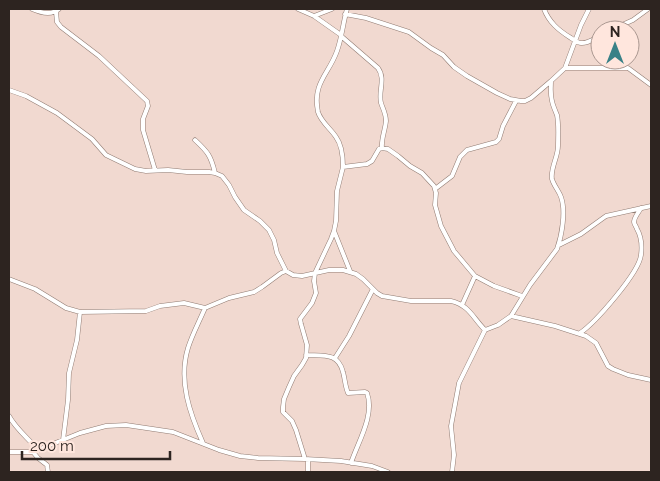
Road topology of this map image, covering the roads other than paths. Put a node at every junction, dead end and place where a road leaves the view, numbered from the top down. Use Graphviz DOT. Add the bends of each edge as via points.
graph roads {
  1 [pos="32,9"];
  2 [pos="298,9"];
  3 [pos="332,9"];
  4 [pos="347,9"];
  5 [pos="544,9"];
  6 [pos="589,9"];
  7 [pos="648,9"];
  8 [pos="58,10"];
  9 [pos="345,14"];
  10 [pos="314,16"];
  11 [pos="633,20"];
  12 [pos="341,35"];
  13 [pos="575,40"];
  14 [pos="590,40"];
  15 [pos="565,68"];
  16 [pos="551,82"];
  17 [pos="651,85"];
  18 [pos="9,90"];
  19 [pos="516,101"];
  20 [pos="195,140"];
  21 [pos="382,148"];
  22 [pos="343,167"];
  23 [pos="155,170"];
  24 [pos="216,173"];
  25 [pos="435,189"];
  26 [pos="651,206"];
  27 [pos="641,208"];
  28 [pos="334,231"];
  29 [pos="559,245"];
  30 [pos="286,271"];
  31 [pos="350,271"];
  32 [pos="315,274"];
  33 [pos="475,276"];
  34 [pos="9,279"];
  35 [pos="373,289"];
  36 [pos="522,296"];
  37 [pos="462,305"];
  38 [pos="204,308"];
  39 [pos="80,312"];
  40 [pos="511,316"];
  41 [pos="485,330"];
  42 [pos="580,333"];
  43 [pos="306,355"];
  44 [pos="335,358"];
  45 [pos="651,380"];
  46 [pos="9,416"];
  47 [pos="63,440"];
  48 [pos="203,443"];
  49 [pos="38,450"];
  50 [pos="9,452"];
  51 [pos="33,452"];
  52 [pos="307,459"];
  53 [pos="351,463"];
  54 [pos="48,472"];
  55 [pos="308,472"];
  56 [pos="388,472"];
  57 [pos="452,472"];
  1 -- 8 [label="street" via="46,13"];
  2 -- 10 [label="street"];
  3 -- 10 [label="street"];
  4 -- 9 [label="street"];
  5 -- 13 [label="street" via="553,25"];
  6 -- 13 [label="street"];
  7 -- 11 [label="street"];
  8 -- 23 [label="street" via="57,22 61,27 99,56 147,102 143,130"];
  9 -- 12 [label="street"];
  9 -- 19 [label="street" via="410,32 443,55 454,67"];
  10 -- 12 [label="street"];
  12 -- 21 [label="street" via="381,73 381,98 386,116"];
  12 -- 22 [label="street" via="334,59 321,80 316,101 319,116 340,144"];
  13 -- 14 [label="street" via="582,43"];
  13 -- 15 [label="street"];
  15 -- 16 [label="street"];
  15 -- 17 [label="street" via="628,68"];
  16 -- 19 [label="street" via="531,98"];
  16 -- 29 [label="street" via="558,145 552,179 563,207"];
  18 -- 23 [label="street" via="57,113 106,155 141,171"];
  19 -- 25 [label="street" via="499,139 467,150 460,157 452,176"];
  20 -- 24 [label="street" via="212,159"];
  21 -- 22 [label="street" via="367,164"];
  21 -- 25 [label="street" via="422,173"];
  22 -- 28 [label="street" via="337,191"];
  23 -- 24 [label="street"];
  24 -- 30 [label="street" via="226,180 244,210 269,230"];
  25 -- 33 [label="street" via="435,205 441,226 454,251"];
  26 -- 27 [label="street"];
  27 -- 29 [label="street" via="606,216"];
  27 -- 42 [label="street" via="634,221 642,254 635,271 592,324"];
  28 -- 31 [label="street"];
  28 -- 32 [label="street"];
  29 -- 36 [label="street"];
  30 -- 32 [label="street" via="298,276"];
  30 -- 38 [label="street" via="254,292"];
  31 -- 32 [label="street" via="329,270"];
  31 -- 35 [label="street"];
  32 -- 43 [label="street" via="316,293 300,319 307,345"];
  33 -- 36 [label="street"];
  33 -- 37 [label="street"];
  34 -- 39 [label="street"];
  35 -- 37 [label="street" via="393,299 451,301"];
  35 -- 44 [label="street"];
  36 -- 40 [label="street"];
  37 -- 41 [label="street"];
  38 -- 39 [label="street" via="184,303 146,311"];
  38 -- 48 [label="street" via="188,350 185,368 185,394"];
  39 -- 47 [label="street" via="68,377"];
  40 -- 41 [label="street" via="498,326"];
  40 -- 42 [label="street"];
  41 -- 57 [label="street" via="456,394 451,426"];
  42 -- 45 [label="street" via="596,343 608,366"];
  43 -- 44 [label="street"];
  43 -- 52 [label="street" via="284,399 283,412 292,421"];
  44 -- 53 [label="street" via="340,363 348,392 365,392 369,398 366,426"];
  46 -- 49 [label="street"];
  47 -- 48 [label="street" via="100,428 126,425 173,432"];
  47 -- 49 [label="street"];
  48 -- 52 [label="street" via="240,456"];
  49 -- 51 [label="street"];
  50 -- 51 [label="street"];
  51 -- 54 [label="street" via="46,463"];
  52 -- 53 [label="street"];
  52 -- 55 [label="street"];
  53 -- 56 [label="street"];
}
